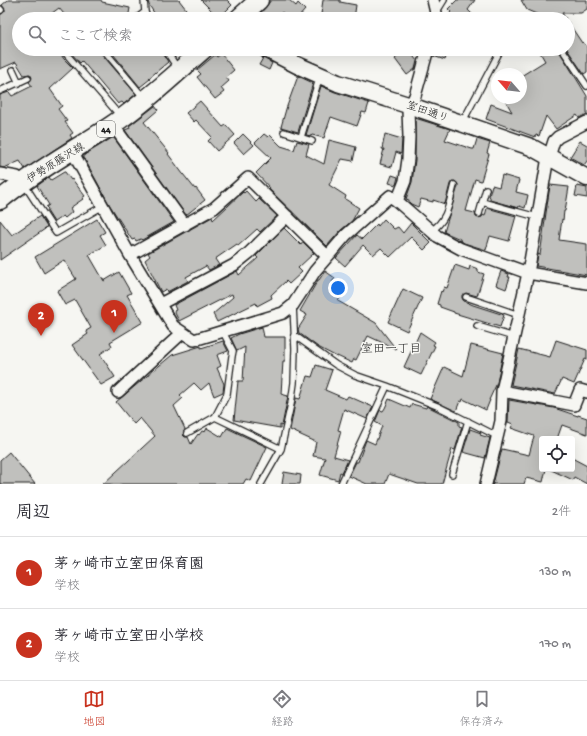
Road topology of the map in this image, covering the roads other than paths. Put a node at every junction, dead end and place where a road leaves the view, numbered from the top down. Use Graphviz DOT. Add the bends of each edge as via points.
graph roads {
  1 [pos="144,0"];
  2 [pos="259,0"];
  3 [pos="433,0"];
  4 [pos="444,0"];
  5 [pos="145,12"];
  6 [pos="246,12"];
  7 [pos="434,12"];
  8 [pos="437,12"];
  9 [pos="67,56"];
  10 [pos="109,56"];
  11 [pos="170,56"];
  12 [pos="196,56"];
  13 [pos="280,56"];
  14 [pos="426,56"];
  15 [pos="497,56"];
  16 [pos="567,56"];
  17 [pos="13,70"];
  18 [pos="180,71"];
  19 [pos="321,75"];
  20 [pos="28,78"];
  21 [pos="19,83"];
  22 [pos="587,86"];
  23 [pos="0,91"];
  24 [pos="146,99"];
  25 [pos="411,106"];
  26 [pos="118,121"];
  27 [pos="587,122"];
  28 [pos="462,123"];
  29 [pos="284,132"];
  30 [pos="301,137"];
  31 [pos="312,141"];
  32 [pos="72,151"];
  33 [pos="549,156"];
  34 [pos="0,174"];
  35 [pos="587,178"];
  36 [pos="23,182"];
  37 [pos="454,185"];
  38 [pos="486,189"];
  39 [pos="0,200"];
  40 [pos="396,201"];
  41 [pos="482,202"];
  42 [pos="103,206"];
  43 [pos="479,214"];
  44 [pos="287,216"];
  45 [pos="537,217"];
  46 [pos="185,225"];
  47 [pos="430,231"];
  48 [pos="130,254"];
  49 [pos="327,256"];
  50 [pos="528,273"];
  51 [pos="587,283"];
  52 [pos="466,297"];
  53 [pos="160,304"];
  54 [pos="292,305"];
  55 [pos="519,315"];
  56 [pos="477,326"];
  57 [pos="223,332"];
  58 [pos="182,333"];
  59 [pos="294,335"];
  60 [pos="514,337"];
  61 [pos="387,386"];
  62 [pos="502,391"];
  63 [pos="118,392"];
  64 [pos="587,392"];
  65 [pos="215,417"];
  66 [pos="468,421"];
  67 [pos="187,433"];
  68 [pos="498,436"];
  69 [pos="281,449"];
  70 [pos="452,474"];
  71 [pos="261,484"];
  72 [pos="341,484"];
  73 [pos="486,484"];
  1 -- 5 [label="lane"];
  2 -- 6 [label="main road"];
  3 -- 7 [label="street"];
  4 -- 8 [label="lane"];
  9 -- 26 [label="lane"];
  10 -- 24 [label="lane"];
  11 -- 18 [label="lane"];
  12 -- 18 [label="main road, 伊勢原藤沢線 / 44"];
  13 -- 19 [label="street, 室田通り"];
  14 -- 25 [label="street"];
  15 -- 28 [label="lane"];
  16 -- 22 [label="lane"];
  17 -- 21 [label="lane"];
  18 -- 24 [label="main road, 伊勢原藤沢線 / 44"];
  19 -- 25 [label="street, 室田通り" via="338,83"];
  19 -- 30 [label="lane"];
  20 -- 21 [label="lane"];
  21 -- 23 [label="lane"];
  24 -- 26 [label="main road, 伊勢原藤沢線 / 44"];
  25 -- 28 [label="street, 室田通り"];
  25 -- 40 [label="street" via="408,110 409,137 405,181"];
  26 -- 32 [label="main road, 伊勢原藤沢線 / 44"];
  26 -- 46 [label="street"];
  27 -- 33 [label="street" via="558,137"];
  28 -- 33 [label="street, 室田通り"];
  29 -- 30 [label="lane"];
  30 -- 31 [label="lane"];
  32 -- 36 [label="main road, 伊勢原藤沢線 / 44"];
  32 -- 42 [label="street"];
  33 -- 35 [label="street, 室田通り"];
  33 -- 45 [label="street"];
  34 -- 36 [label="street" via="17,177"];
  36 -- 39 [label="main road, 伊勢原藤沢線 / 44"];
  36 -- 42 [label="lane" via="56,233"];
  37 -- 47 [label="lane" via="445,218"];
  38 -- 41 [label="lane"];
  40 -- 47 [label="street"];
  40 -- 49 [label="street" via="390,196 346,235"];
  41 -- 43 [label="lane"];
  41 -- 45 [label="lane"];
  42 -- 48 [label="street"];
  44 -- 46 [label="street" via="248,178 214,208"];
  44 -- 49 [label="street"];
  44 -- 53 [label="street" via="234,265"];
  45 -- 50 [label="street"];
  46 -- 48 [label="street"];
  47 -- 50 [label="street" via="461,249"];
  48 -- 53 [label="street"];
  49 -- 54 [label="street"];
  50 -- 51 [label="street"];
  50 -- 55 [label="street"];
  52 -- 55 [label="lane"];
  53 -- 58 [label="street" via="173,326"];
  54 -- 57 [label="street" via="283,313"];
  54 -- 59 [label="lane"];
  55 -- 60 [label="street"];
  56 -- 60 [label="lane"];
  57 -- 58 [label="street" via="194,340"];
  57 -- 65 [label="lane" via="233,351 227,394"];
  58 -- 63 [label="street"];
  59 -- 61 [label="lane" via="336,365 355,375"];
  59 -- 69 [label="lane" via="294,383"];
  60 -- 62 [label="street"];
  61 -- 66 [label="lane"];
  61 -- 72 [label="lane"];
  62 -- 64 [label="street" via="574,406 580,390"];
  62 -- 68 [label="street"];
  65 -- 67 [label="lane"];
  65 -- 69 [label="lane"];
  66 -- 68 [label="lane"];
  66 -- 70 [label="lane"];
  68 -- 73 [label="street"];
  69 -- 71 [label="lane"];
}
